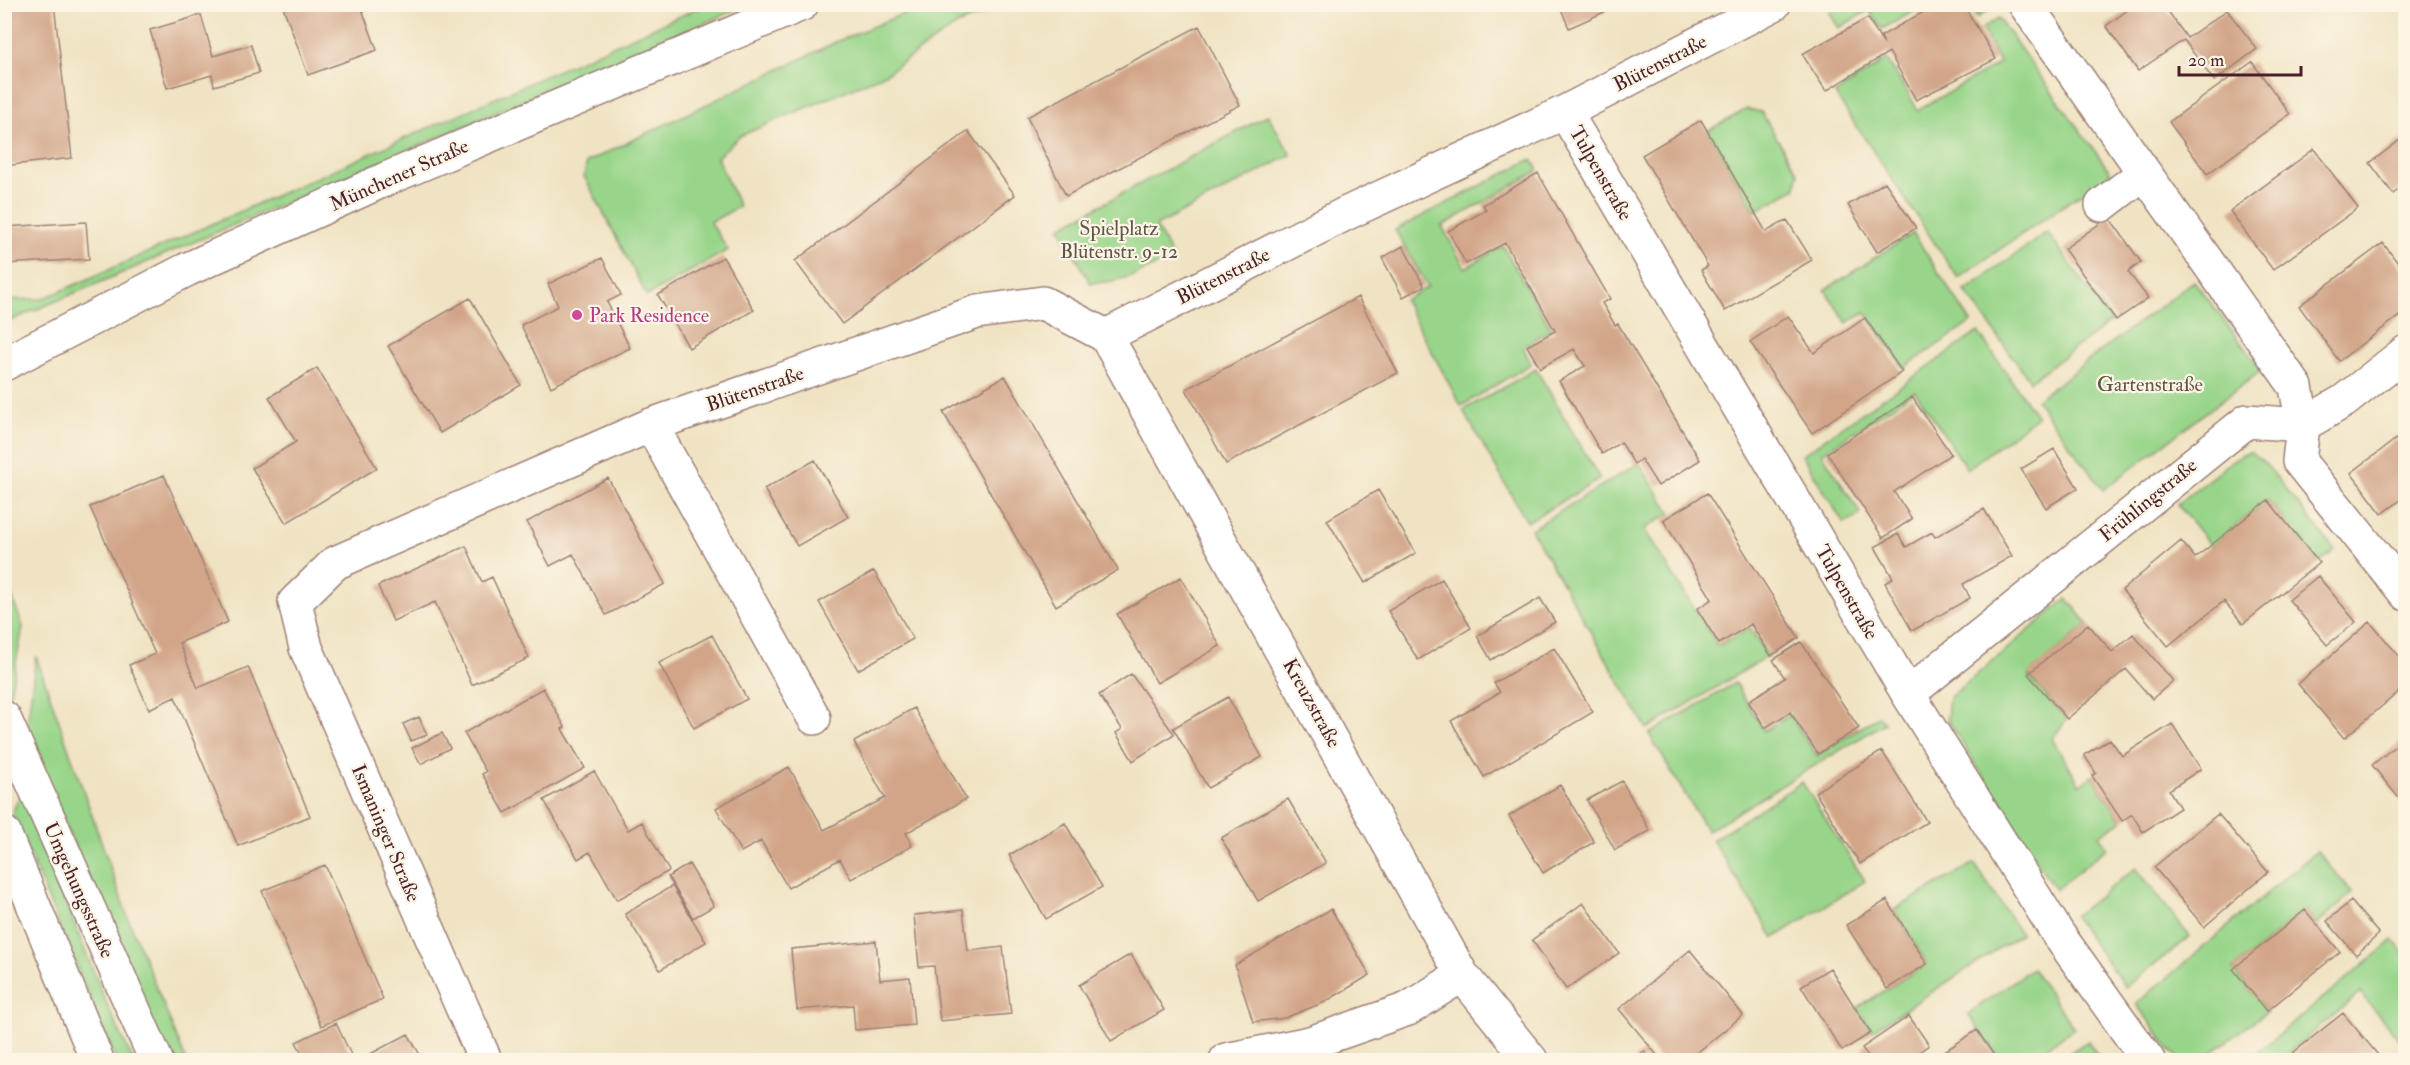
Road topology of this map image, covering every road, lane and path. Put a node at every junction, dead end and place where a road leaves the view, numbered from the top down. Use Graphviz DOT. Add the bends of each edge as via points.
graph roads {
  1 [pos="802,4"];
  2 [pos="1774,4"];
  3 [pos="2025,4"];
  4 [pos="1565,112"];
  5 [pos="2144,173"];
  6 [pos="2102,205"];
  7 [pos="1106,336"];
  8 [pos="2406,352"];
  9 [pos="4,364"];
  10 [pos="651,425"];
  11 [pos="2303,425"];
  12 [pos="2406,594"];
  13 [pos="295,602"];
  14 [pos="1908,694"];
  15 [pos="4,718"];
  16 [pos="814,718"];
  17 [pos="4,833"];
  18 [pos="1462,975"];
  19 [pos="97,1060"];
  20 [pos="156,1060"];
  21 [pos="485,1060"];
  22 [pos="1226,1060"];
  23 [pos="1531,1060"];
  24 [pos="2148,1060"];
  1 -- 9 [label="street, Münchener Straße" via="386,179 186,270"];
  2 -- 4 [label="street, Blütenstraße"];
  3 -- 5 [label="street"];
  4 -- 7 [label="street, Blütenstraße" via="1345,214"];
  4 -- 14 [label="street, Tulpenstraße"];
  5 -- 6 [label="street"];
  5 -- 11 [label="street" via="2296,387"];
  7 -- 10 [label="street, Blütenstraße" via="1043,303 977,312"];
  7 -- 18 [label="street, Kreuzstraße"];
  8 -- 11 [label="street" via="2344,401"];
  10 -- 13 [label="street, Blütenstraße" via="335,562"];
  10 -- 16 [label="street"];
  11 -- 12 [label="street" via="2299,461"];
  11 -- 14 [label="street, Frühlingstraße" via="2247,421"];
  13 -- 21 [label="street, Ismaninger Straße" via="306,648"];
  14 -- 24 [label="street, Tulpenstraße" via="2058,934"];
  15 -- 20 [label="street, Umgehungsstraße"];
  17 -- 19 [label="street"];
  18 -- 22 [label="street" via="1408,1009 1310,1043"];
  18 -- 23 [label="street, Kreuzstraße"];
}
